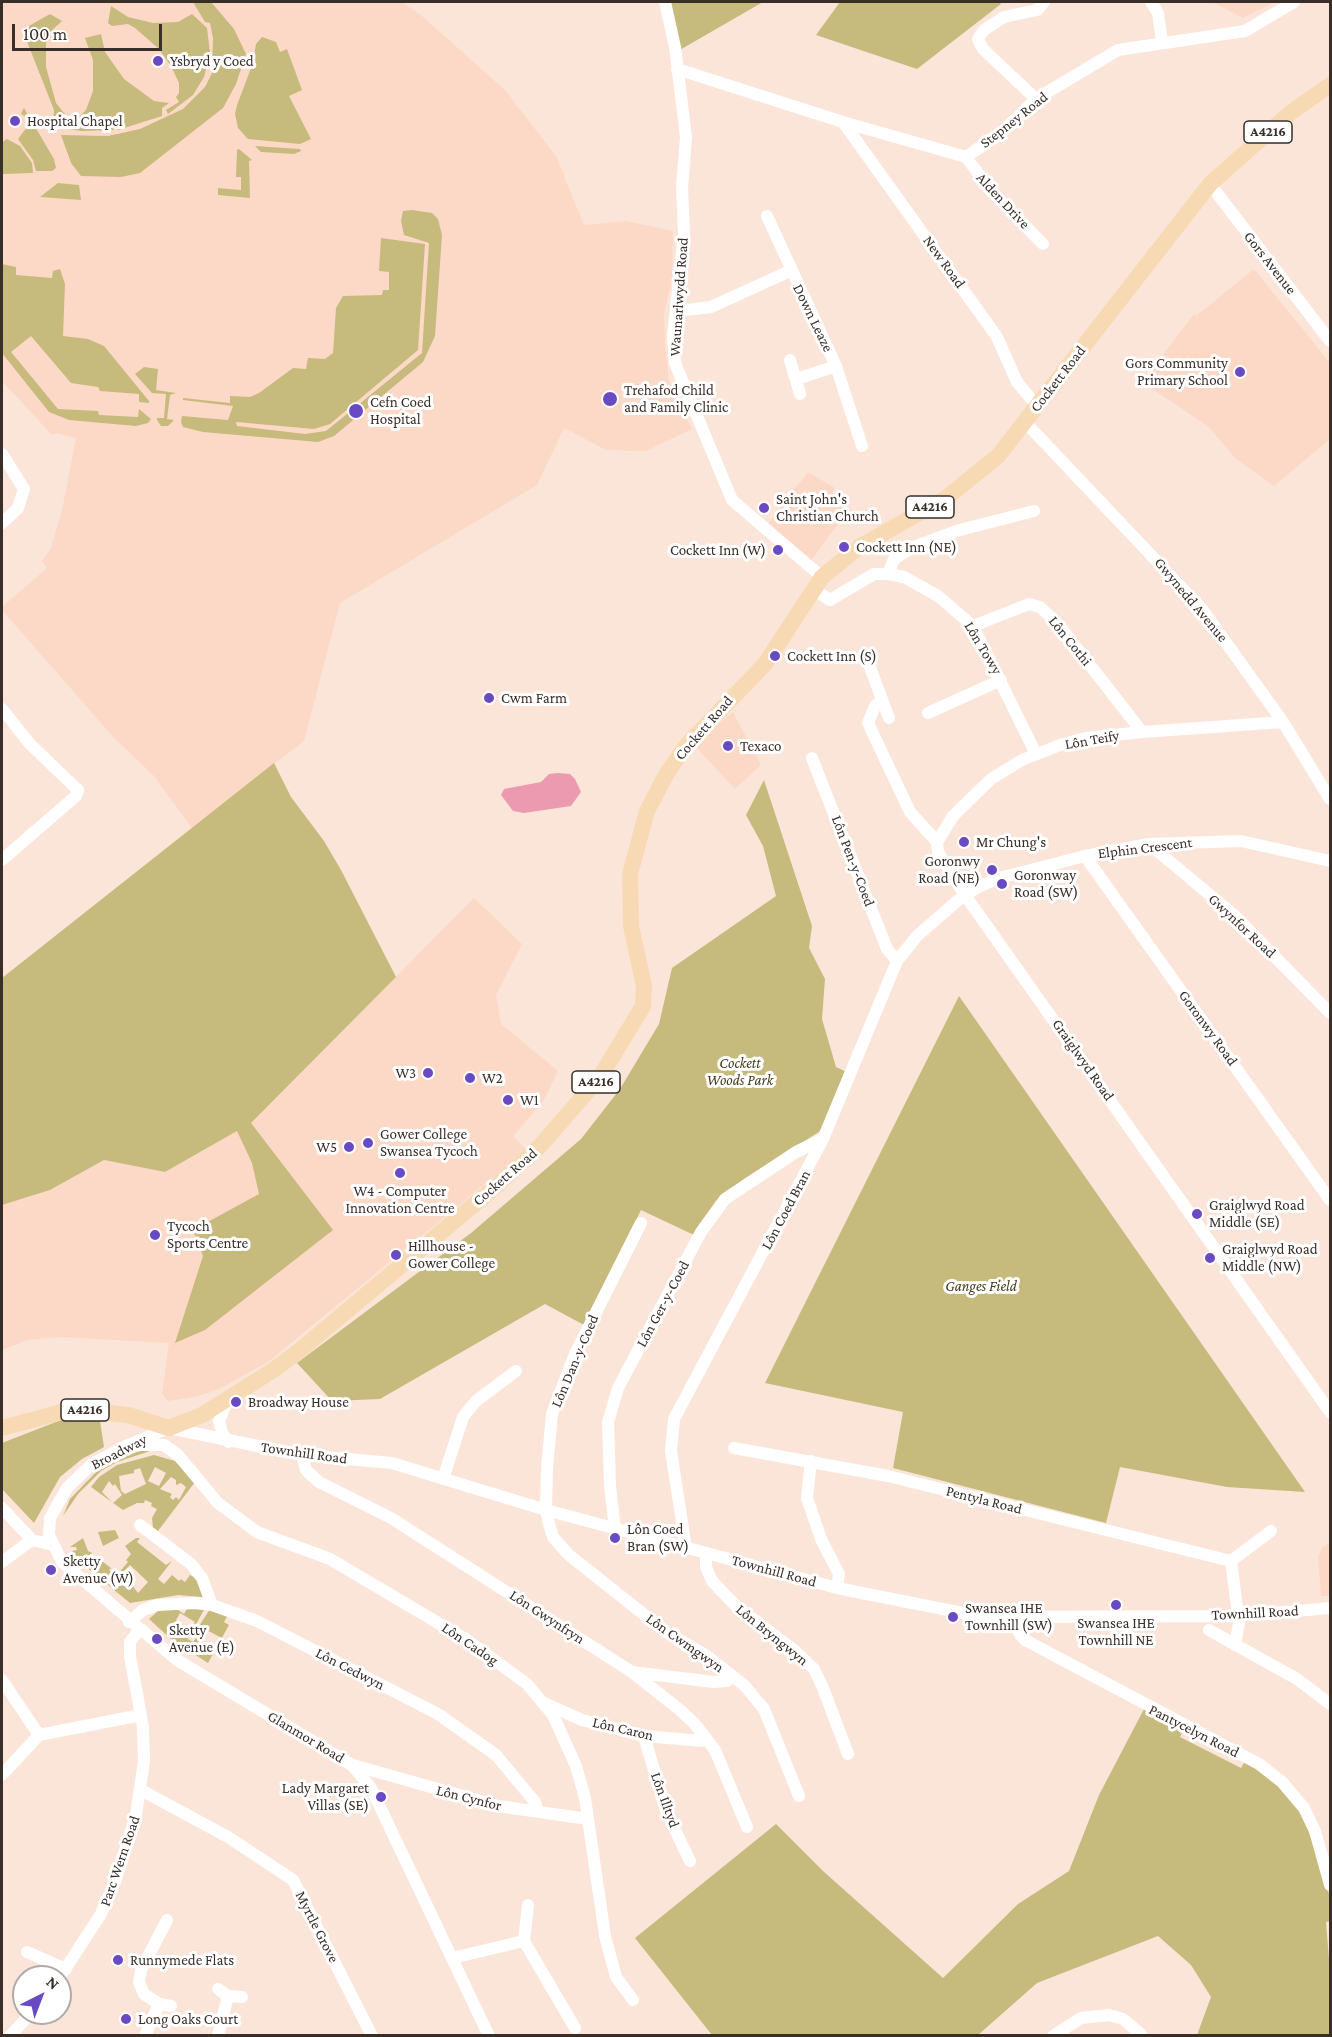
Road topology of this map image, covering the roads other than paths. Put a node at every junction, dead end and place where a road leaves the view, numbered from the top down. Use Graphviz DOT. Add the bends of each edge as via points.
graph roads {
  1 [pos="665,2"];
  2 [pos="1044,2"];
  3 [pos="1151,2"];
  4 [pos="1294,2"];
  5 [pos="1162,42"];
  6 [pos="677,69"];
  7 [pos="1330,86"];
  8 [pos="1036,99"];
  9 [pos="843,122"];
  10 [pos="966,157"];
  11 [pos="1210,184"];
  12 [pos="766,216"];
  13 [pos="1043,244"];
  14 [pos="790,271"];
  15 [pos="677,311"];
  16 [pos="1330,341"];
  17 [pos="790,360"];
  18 [pos="836,366"];
  19 [pos="797,379"];
  20 [pos="800,394"];
  21 [pos="1037,406"];
  22 [pos="1025,422"];
  23 [pos="862,446"];
  24 [pos="2,454"];
  25 [pos="1034,511"];
  26 [pos="2,523"];
  27 [pos="888,574"];
  28 [pos="818,583"];
  29 [pos="973,626"];
  30 [pos="868,662"];
  31 [pos="1001,680"];
  32 [pos="882,701"];
  33 [pos="2,709"];
  34 [pos="928,713"];
  35 [pos="889,718"];
  36 [pos="1283,722"];
  37 [pos="1142,732"];
  38 [pos="1036,754"];
  39 [pos="812,758"];
  40 [pos="1330,799"];
  41 [pos="937,842"];
  42 [pos="1149,844"];
  43 [pos="1085,856"];
  44 [pos="2,860"];
  45 [pos="1330,861"];
  46 [pos="965,895"];
  47 [pos="897,961"];
  48 [pos="1330,1013"];
  49 [pos="824,1139"];
  50 [pos="1330,1200"];
  51 [pos="641,1223"];
  52 [pos="516,1371"];
  53 [pos="1327,1395"];
  54 [pos="228,1399"];
  55 [pos="1330,1412"];
  56 [pos="128,1415"];
  57 [pos="192,1419"];
  58 [pos="2,1428"];
  59 [pos="169,1428"];
  60 [pos="228,1442"];
  61 [pos="124,1447"];
  62 [pos="734,1448"];
  63 [pos="302,1455"];
  64 [pos="812,1461"];
  65 [pos="443,1479"];
  66 [pos="2,1508"];
  67 [pos="546,1510"];
  68 [pos="140,1525"];
  69 [pos="615,1529"];
  70 [pos="1272,1531"];
  71 [pos="32,1540"];
  72 [pos="52,1545"];
  73 [pos="686,1548"];
  74 [pos="706,1554"];
  75 [pos="1231,1561"];
  76 [pos="2,1562"];
  77 [pos="837,1588"];
  78 [pos="212,1605"];
  79 [pos="1330,1608"];
  80 [pos="1239,1616"];
  81 [pos="1018,1617"];
  82 [pos="134,1626"];
  83 [pos="1209,1630"];
  84 [pos="1235,1645"];
  85 [pos="632,1672"];
  86 [pos="732,1676"];
  87 [pos="2,1680"];
  88 [pos="543,1702"];
  89 [pos="1330,1704"];
  90 [pos="141,1715"];
  91 [pos="39,1735"];
  92 [pos="644,1736"];
  93 [pos="706,1739"];
  94 [pos="848,1754"];
  95 [pos="352,1765"];
  96 [pos="2,1775"];
  97 [pos="141,1790"];
  98 [pos="799,1796"];
  99 [pos="538,1812"];
  100 [pos="588,1819"];
  101 [pos="747,1827"];
  102 [pos="690,1861"];
  103 [pos="1330,1885"];
  104 [pos="528,1905"];
  105 [pos="167,1920"];
  106 [pos="524,1941"];
  107 [pos="27,1952"];
  108 [pos="452,1958"];
  109 [pos="49,1965"];
  110 [pos="68,1965"];
  111 [pos="242,1997"];
  112 [pos="633,2000"];
  113 [pos="575,2028"];
  114 [pos="1058,2034"];
  115 [pos="1141,2034"];
  116 [pos="145,2036"];
  117 [pos="218,2036"];
  118 [pos="372,2036"];
  119 [pos="489,2036"];
  1 -- 6 [label="street, Waunarlwydd Road"];
  2 -- 8 [label="street" via="1037,10 1004,17 978,39 983,49"];
  3 -- 5 [label="street" via="1158,13"];
  4 -- 5 [label="street, Stepney Road" via="1245,31"];
  5 -- 8 [label="street, Stepney Road" via="1118,50"];
  6 -- 9 [label="street, Stepney Road"];
  6 -- 15 [label="street, Waunarlwydd Road" via="686,136 684,234"];
  7 -- 11 [label="main road, Cockett Road / A4216" via="1290,113"];
  8 -- 10 [label="street, Stepney Road" via="1002,132"];
  9 -- 10 [label="street, Stepney Road"];
  9 -- 21 [label="street, New Road" via="998,337 1017,382"];
  10 -- 13 [label="street, Alden Drive" via="992,192"];
  11 -- 16 [label="street, Gors Avenue"];
  11 -- 21 [label="main road, Cockett Road / A4216"];
  12 -- 14 [label="street, Down Leaze"];
  14 -- 15 [label="street" via="711,307"];
  14 -- 18 [label="street, Down Leaze"];
  15 -- 28 [label="street, Waunarlwydd Road" via="673,336 675,363 732,500"];
  17 -- 19 [label="street"];
  18 -- 19 [label="street, Down Leaze"];
  18 -- 23 [label="street, Down Leaze"];
  19 -- 20 [label="street"];
  21 -- 22 [label="main road, Cockett Road / A4216"];
  22 -- 28 [label="main road, Cockett Road / A4216" via="986,468 946,498 859,547"];
  22 -- 36 [label="street, Gwynedd Avenue" via="1202,609"];
  24 -- 26 [label="street" via="24,489 18,508"];
  25 -- 27 [label="street" via="956,531 913,547 894,559"];
  27 -- 28 [label="street, Waunarlwydd Road" via="874,574 830,600"];
  27 -- 29 [label="street, Lôn Towy" via="923,586"];
  28 -- 54 [label="main road, Cockett Road / A4216" via="765,664 686,746 647,811 629,886 631,926 645,999 640,1015 600,1077 511,1173 299,1351"];
  29 -- 31 [label="street, Lôn Towy"];
  29 -- 37 [label="street, Lôn Cothi" via="1029,604 1040,607 1058,624"];
  30 -- 32 [label="street"];
  31 -- 34 [label="street"];
  31 -- 38 [label="street, Lôn Towy"];
  32 -- 35 [label="street"];
  32 -- 41 [label="street, Graiglwyd Road" via="875,706 868,723 910,812"];
  33 -- 44 [label="street" via="30,744 78,790 76,796"];
  36 -- 37 [label="street, Lôn Teify"];
  36 -- 40 [label="street, Gwynedd Avenue"];
  37 -- 38 [label="street, Lôn Teify" via="1085,738"];
  38 -- 41 [label="street, Lôn Teify" via="991,779 953,816"];
  39 -- 47 [label="street, Lôn Pen-y-Coed" via="887,949"];
  41 -- 46 [label="street, Graiglwyd Road" via="938,852"];
  42 -- 43 [label="street, Elphin Crescent"];
  42 -- 45 [label="street, Elphin Crescent" via="1240,841"];
  42 -- 48 [label="street, Gwynfor Road" via="1234,915"];
  43 -- 46 [label="street, Elphin Crescent" via="999,878"];
  43 -- 50 [label="street, Goronwy Road"];
  46 -- 47 [label="street, Lôn Coed Bran" via="932,921"];
  46 -- 53 [label="street, Graiglwyd Road"];
  47 -- 49 [label="street, Lôn Coed Bran"];
  49 -- 69 [label="street, Lôn Ger-y-Coed" via="796,1152 725,1199 690,1253 618,1388 608,1422"];
  49 -- 73 [label="street, Lôn Coed Bran" via="674,1419 671,1451"];
  51 -- 67 [label="street, Lôn Dan-y-Coed" via="575,1354 552,1414"];
  52 -- 65 [label="street" via="476,1401 463,1417"];
  53 -- 55 [label="street, Graiglwyd Road"];
  54 -- 57 [label="main road, Cockett Road / A4216"];
  54 -- 60 [label="street" via="219,1421"];
  56 -- 57 [label="main road, A4216"];
  56 -- 58 [label="main road, A4216" via="73,1409"];
  56 -- 59 [label="main road, A4216"];
  57 -- 59 [label="main road, Cockett Road / A4216"];
  59 -- 60 [label="street, Townhill Road"];
  59 -- 61 [label="street, Broadway"];
  60 -- 63 [label="street, Townhill Road"];
  61 -- 72 [label="street, Broadway" via="92,1464 67,1488 48,1525"];
  61 -- 88 [label="street, Lôn Cadog" via="164,1445 178,1455 219,1503 257,1532 330,1559 467,1640 527,1684"];
  62 -- 64 [label="street, Pentyla Road"];
  63 -- 65 [label="street, Townhill Road" via="392,1463"];
  63 -- 85 [label="street, Lôn Gwynfryn" via="306,1470 319,1482 391,1518"];
  64 -- 75 [label="street, Pentyla Road" via="888,1476"];
  64 -- 77 [label="street" via="807,1498 821,1539 839,1574"];
  65 -- 67 [label="street, Townhill Road"];
  66 -- 71 [label="street"];
  67 -- 69 [label="street, Townhill Road"];
  67 -- 86 [label="street, Lôn Cwmgwyn" via="553,1536 570,1555 666,1632 691,1645"];
  68 -- 78 [label="street" via="191,1564 202,1578"];
  69 -- 73 [label="street, Townhill Road"];
  70 -- 75 [label="street"];
  71 -- 72 [label="street"];
  71 -- 76 [label="street"];
  72 -- 82 [label="street, Glanmor Road" via="71,1573"];
  73 -- 74 [label="street, Townhill Road"];
  74 -- 77 [label="street, Townhill Road"];
  74 -- 94 [label="street, Lôn Bryngwyn" via="712,1581 737,1607 814,1670"];
  75 -- 80 [label="street"];
  77 -- 81 [label="street, Townhill Road" via="983,1617"];
  78 -- 82 [label="street, Lôn Cedwyn" via="157,1605 143,1610"];
  78 -- 99 [label="street, Lôn Cedwyn" via="257,1621 438,1714 496,1755 535,1802"];
  79 -- 80 [label="street, Townhill Road"];
  80 -- 81 [label="street, Townhill Road"];
  80 -- 84 [label="street"];
  81 -- 103 [label="street, Pantycelyn Road" via="1019,1634 1025,1640 1259,1764 1282,1782 1304,1808 1315,1831"];
  82 -- 90 [label="street, Parc Wern Road" via="129,1656"];
  82 -- 95 [label="street, Glanmor Road" via="177,1660"];
  83 -- 84 [label="street"];
  84 -- 89 [label="street" via="1297,1679"];
  85 -- 86 [label="street" via="714,1682"];
  85 -- 93 [label="street, Lôn Gwynfryn" via="694,1723"];
  86 -- 98 [label="street, Lôn Cwmgwyn" via="764,1709"];
  87 -- 91 [label="street"];
  88 -- 92 [label="street, Lôn Caron" via="582,1720"];
  88 -- 100 [label="street, Lôn Cadog" via="570,1748"];
  90 -- 91 [label="street"];
  90 -- 97 [label="street, Parc Wern Road"];
  91 -- 96 [label="street"];
  92 -- 93 [label="street, Lôn Caron"];
  92 -- 102 [label="street, Lôn Illtyd" via="666,1811"];
  93 -- 101 [label="street, Lôn Gwynfryn" via="715,1750"];
  95 -- 99 [label="street, Lôn Cynfor" via="454,1795"];
  95 -- 108 [label="street, Glanmor Road" via="371,1788"];
  97 -- 110 [label="street, Parc Wern Road" via="131,1839 116,1882"];
  97 -- 118 [label="street, Myrtle Grove" via="228,1837 293,1880"];
  99 -- 100 [label="street, Lôn Cynfor"];
  100 -- 112 [label="street, Lôn Cadog" via="605,1936 616,1977"];
  104 -- 106 [label="street"];
  105 -- 116 [label="street" via="141,1970 139,1982 144,1994 165,2005"];
  106 -- 108 [label="street"];
  106 -- 113 [label="street"];
  107 -- 109 [label="street"];
  108 -- 119 [label="street, Glanmor Road"];
  111 -- 117 [label="street" via="223,1993"];
  114 -- 115 [label="street" via="1081,2018 1109,2015 1123,2019"];
}
